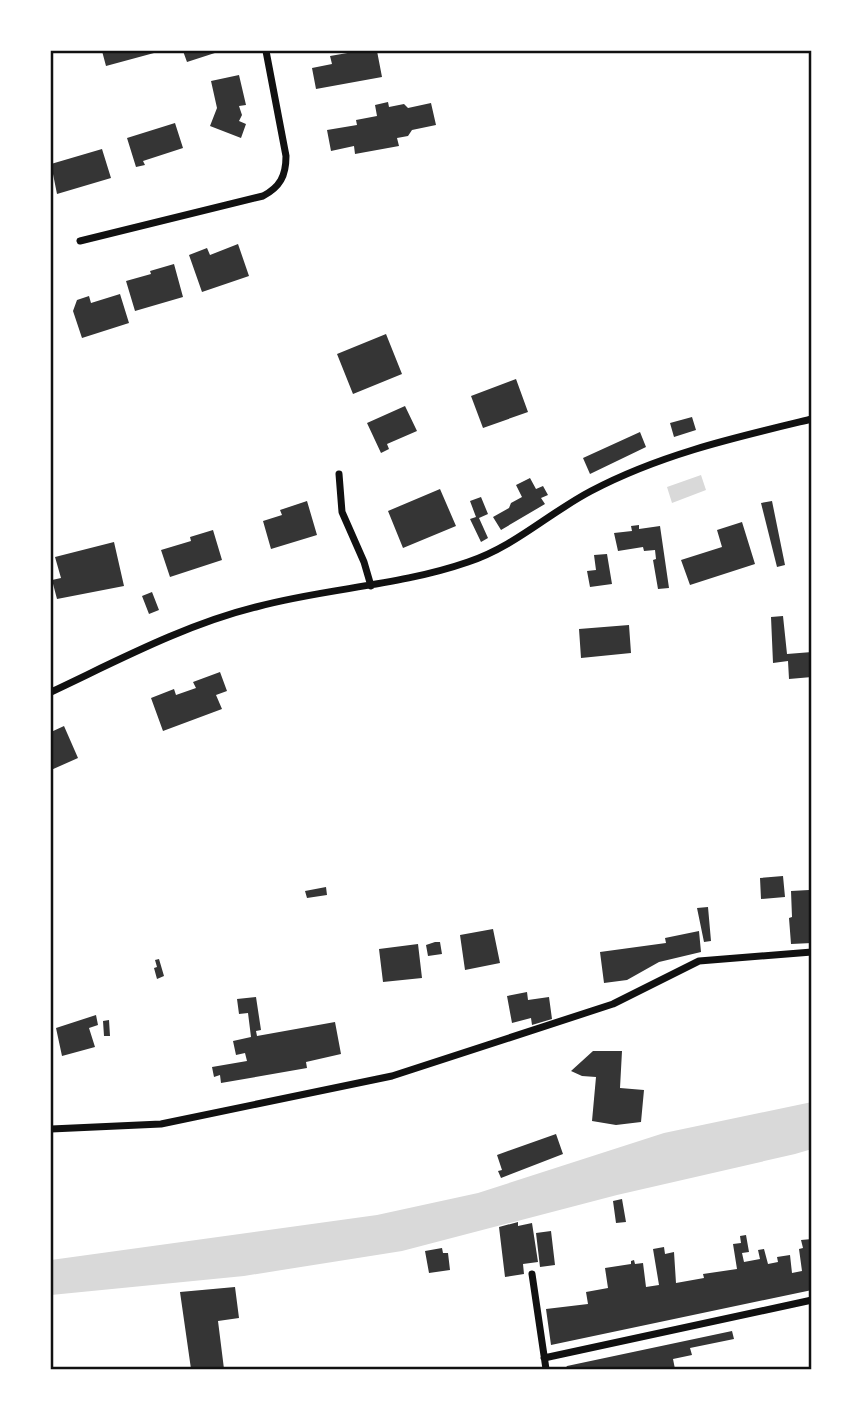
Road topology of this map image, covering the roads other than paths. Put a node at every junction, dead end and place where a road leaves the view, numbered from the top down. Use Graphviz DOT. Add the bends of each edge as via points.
graph roads {
  1 [pos="266,51"];
  2 [pos="80,240"];
  3 [pos="812,419"];
  4 [pos="339,474"];
  5 [pos="371,586"];
  6 [pos="51,692"];
  7 [pos="812,952"];
  8 [pos="51,1129"];
  9 [pos="532,1274"];
  10 [pos="812,1300"];
  11 [pos="544,1358"];
  12 [pos="546,1369"];
  1 -- 2 [label="street" via="286,156 282,180 274,190"];
  3 -- 5 [label="street" via="659,461 589,492 486,555"];
  4 -- 5 [label="street" via="342,512"];
  5 -- 6 [label="street" via="235,612"];
  7 -- 8 [label="street" via="699,961 613,1004 393,1076 161,1124"];
  9 -- 11 [label="street"];
  10 -- 11 [label="street"];
  11 -- 12 [label="street"];
}
